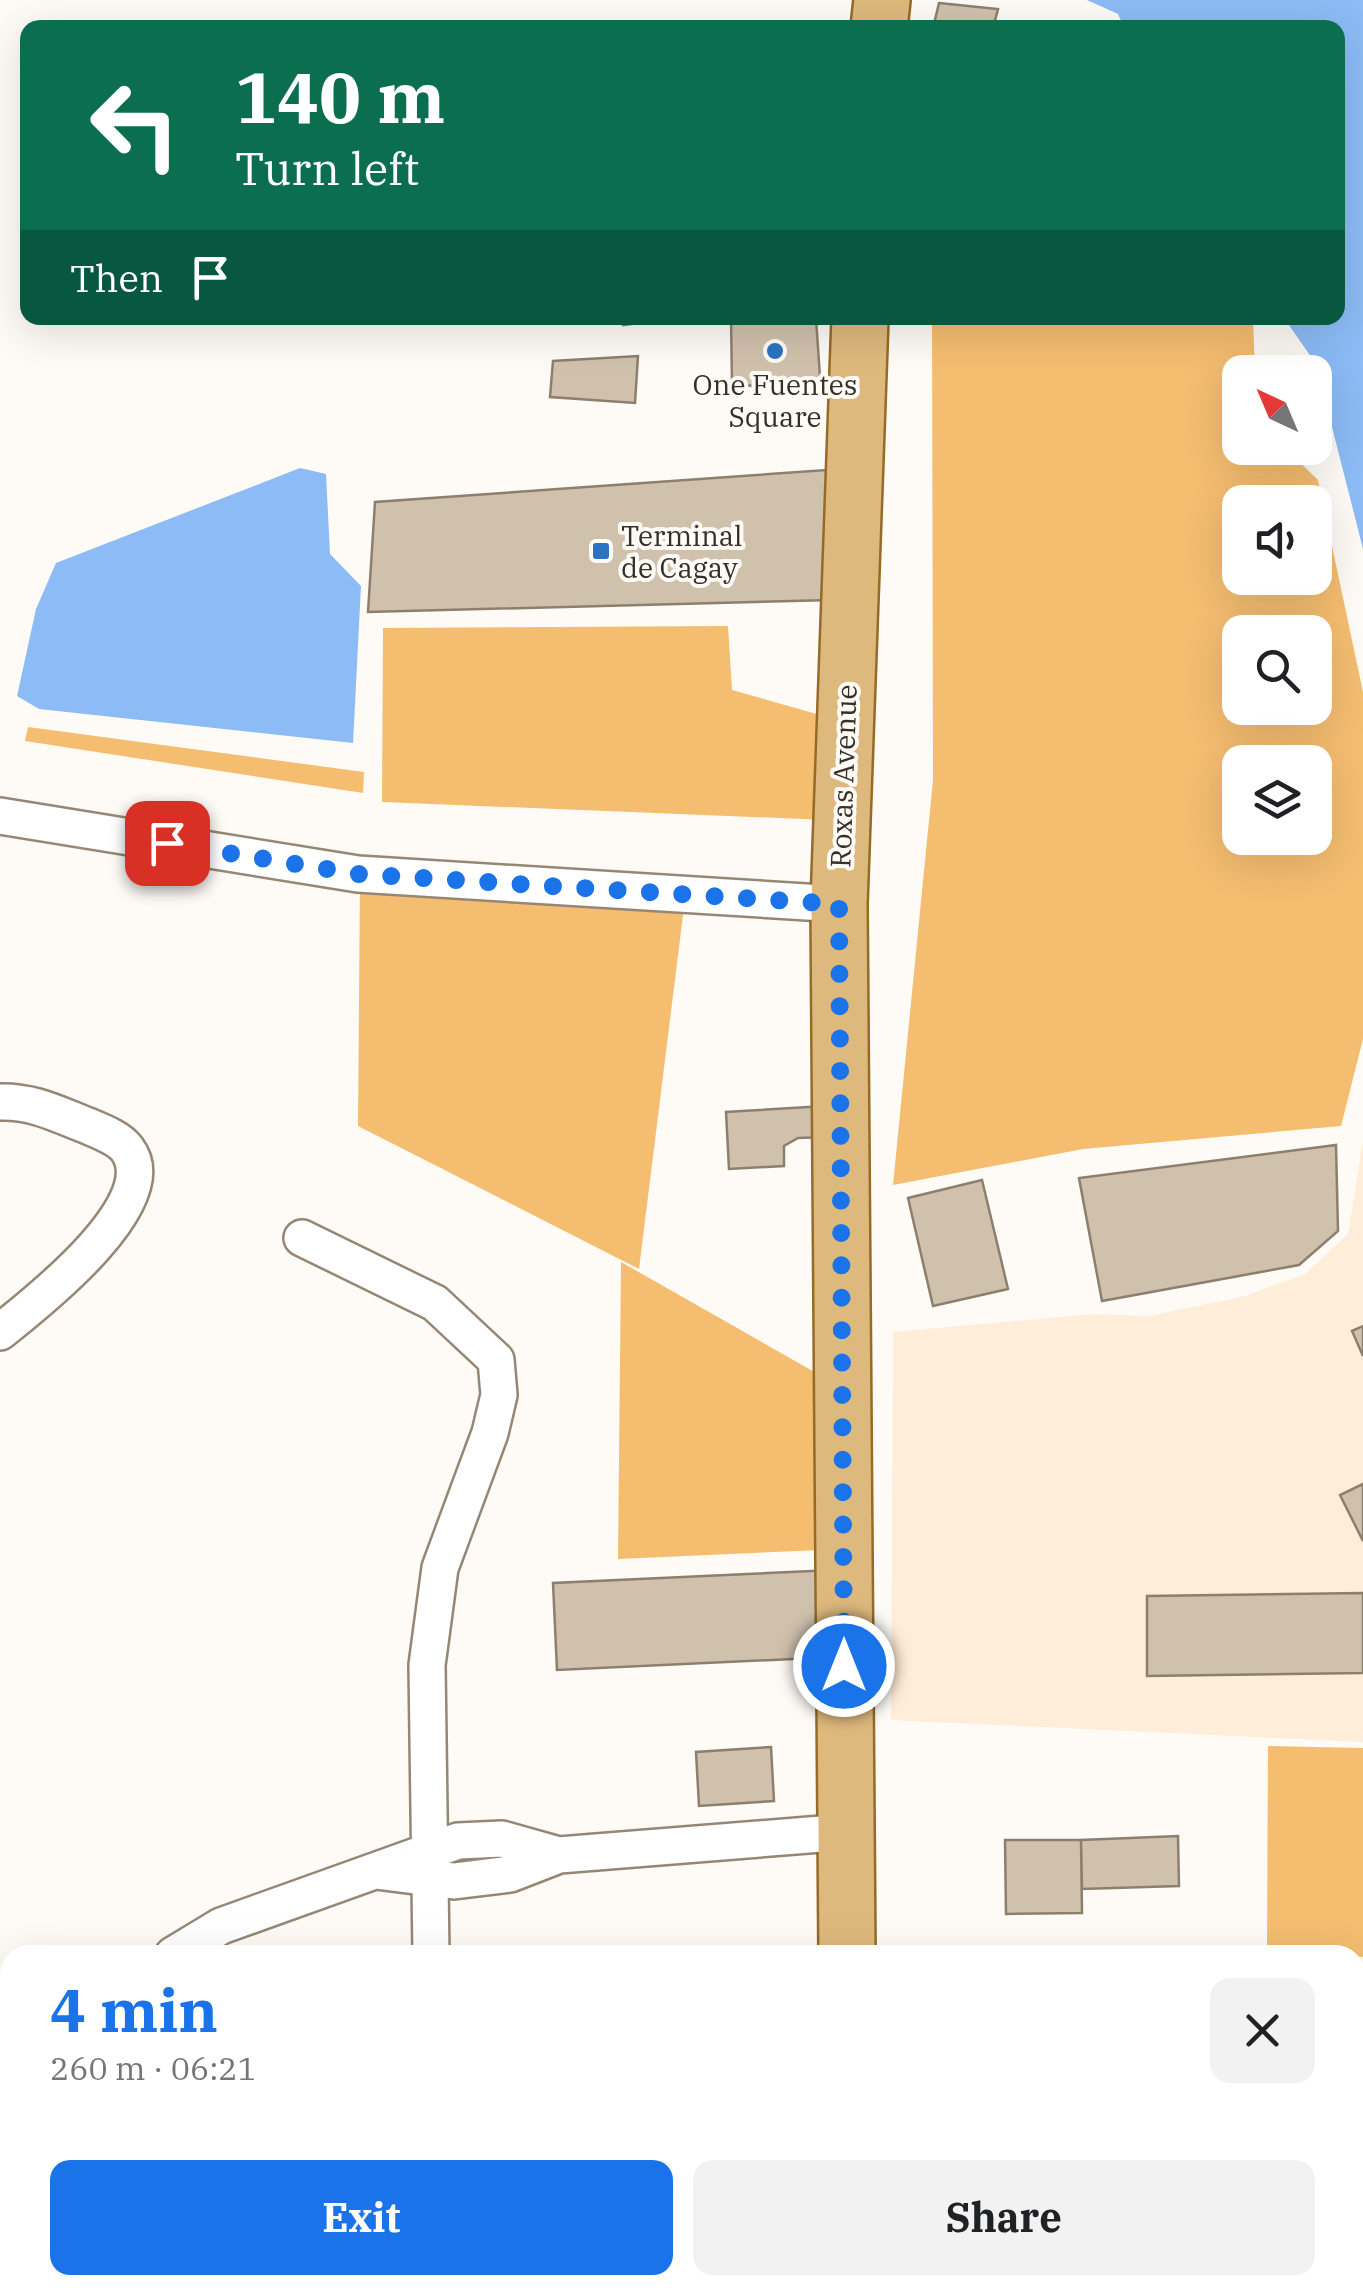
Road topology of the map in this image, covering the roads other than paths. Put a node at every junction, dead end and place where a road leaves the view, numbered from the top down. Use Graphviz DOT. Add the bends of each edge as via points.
graph roads {
  1 [pos="860,325"];
  2 [pos="0,816"];
  3 [pos="839,904"];
  4 [pos="0,1102"];
  5 [pos="302,1238"];
  6 [pos="0,1332"];
  7 [pos="846,1832"];
  8 [pos="429,1864"];
  9 [pos="190,1945"];
  10 [pos="431,1945"];
  11 [pos="847,1945"];
  1 -- 3 [label="main road, Roxas Avenue"];
  2 -- 3 [label="street" via="358,874"];
  3 -- 7 [label="main road, Roxas Avenue"];
  4 -- 6 [label="street" via="24,1101 102,1132 128,1150 133,1169 132,1192 109,1229 60,1283"];
  5 -- 8 [label="street" via="435,1304 496,1360 490,1434 440,1568 427,1666"];
  7 -- 8 [label="street" via="559,1855 502,1839 458,1840"];
  7 -- 11 [label="main road, Roxas Avenue"];
  8 -- 9 [label="street" via="376,1871 222,1926"];
  8 -- 10 [label="street"];
}
